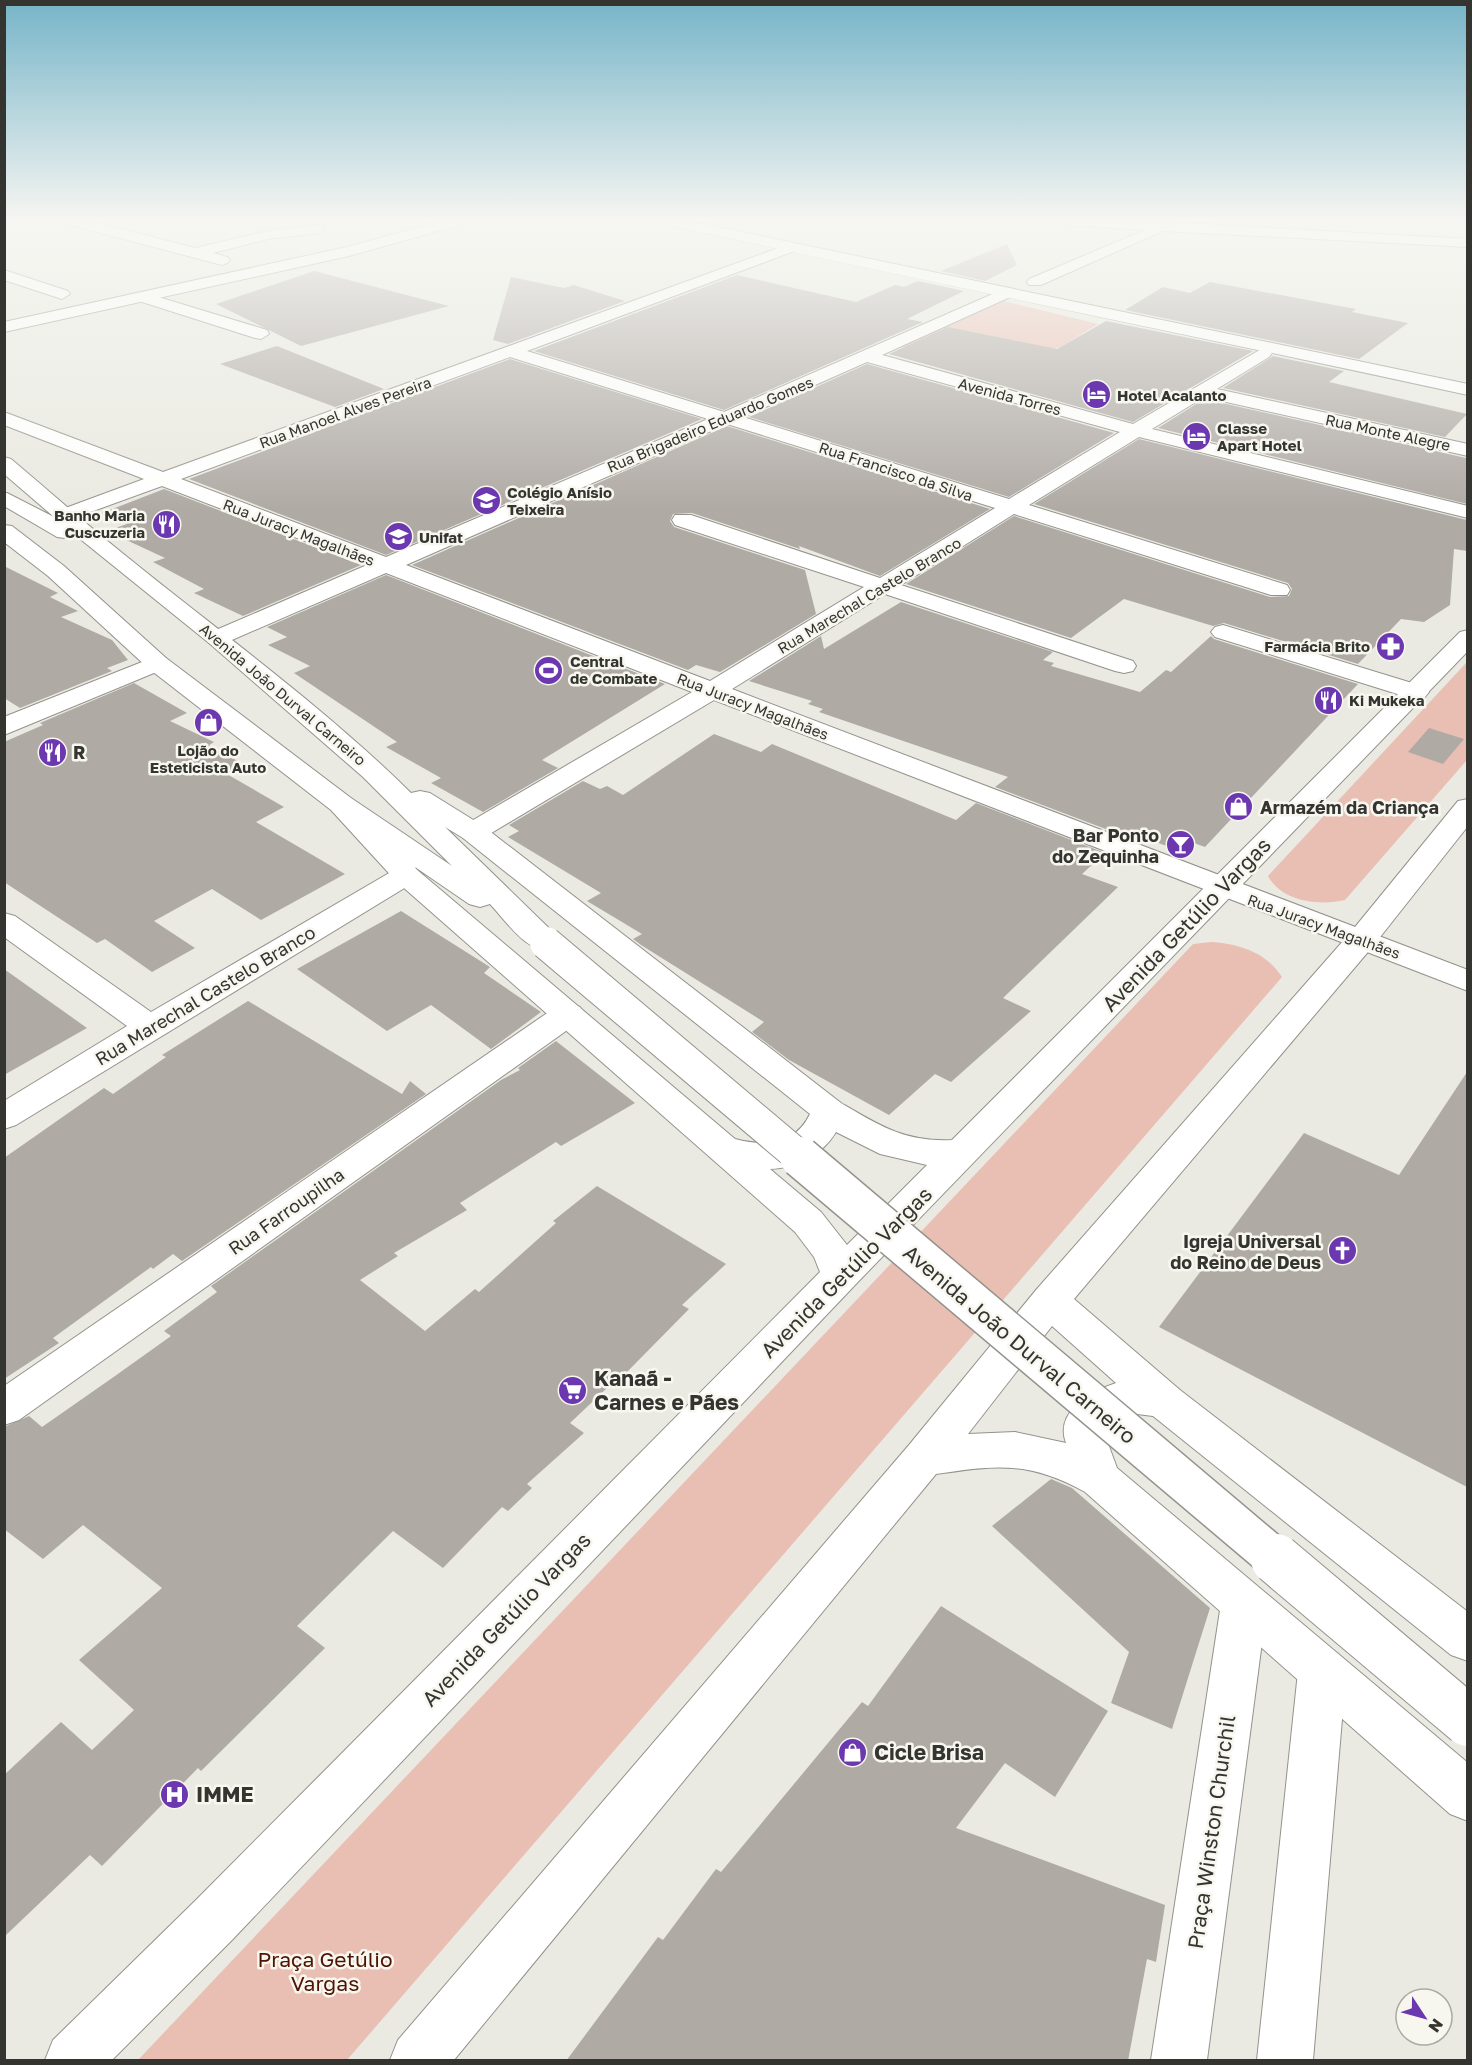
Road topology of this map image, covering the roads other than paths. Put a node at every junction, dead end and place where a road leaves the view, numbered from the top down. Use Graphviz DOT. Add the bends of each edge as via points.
graph roads {
  1 [pos="51,317"];
  2 [pos="207,317"];
  3 [pos="605,317"];
  4 [pos="955,317"];
  5 [pos="1106,317"];
  6 [pos="1129,317"];
  7 [pos="1171,317"];
  8 [pos="1205,317"];
  9 [pos="4,327"];
  10 [pos="261,334"];
  11 [pos="513,352"];
  12 [pos="1263,353"];
  13 [pos="866,356"];
  14 [pos="1467,373"];
  15 [pos="1467,383"];
  16 [pos="1467,390"];
  17 [pos="1202,391"];
  18 [pos="1467,399"];
  19 [pos="728,417"];
  20 [pos="4,418"];
  21 [pos="1136,430"];
  22 [pos="1467,450"];
  23 [pos="4,463"];
  24 [pos="160,478"];
  25 [pos="6,498"];
  26 [pos="1012,507"];
  27 [pos="1467,512"];
  28 [pos="67,514"];
  29 [pos="683,520"];
  30 [pos="5,533"];
  31 [pos="110,554"];
  32 [pos="383,564"];
  33 [pos="56,571"];
  34 [pos="885,585"];
  35 [pos="1279,590"];
  36 [pos="1223,632"];
  37 [pos="1467,637"];
  38 [pos="217,638"];
  39 [pos="157,663"];
  40 [pos="1124,666"];
  41 [pos="713,690"];
  42 [pos="1416,692"];
  43 [pos="4,727"];
  44 [pos="374,771"];
  45 [pos="341,804"];
  46 [pos="1467,807"];
  47 [pos="473,832"];
  48 [pos="406,875"];
  49 [pos="1220,888"];
  50 [pos="4,922"];
  51 [pos="1362,939"];
  52 [pos="546,943"];
  53 [pos="1467,981"];
  54 [pos="568,1014"];
  55 [pos="150,1027"];
  56 [pos="829,1111"];
  57 [pos="4,1117"];
  58 [pos="726,1149"];
  59 [pos="965,1152"];
  60 [pos="841,1275"];
  61 [pos="1050,1301"];
  62 [pos="1165,1402"];
  63 [pos="4,1408"];
  64 [pos="924,1458"];
  65 [pos="1100,1479"];
  66 [pos="1244,1604"];
  67 [pos="1467,1640"];
  68 [pos="1322,1672"];
  69 [pos="1467,1721"];
  70 [pos="1467,1796"];
  71 [pos="73,2061"];
  72 [pos="418,2061"];
  73 [pos="1179,2061"];
  74 [pos="1285,2061"];
  1 -- 9 [label="main road"];
  2 -- 10 [label="main road"];
  3 -- 11 [label="main road, Rua Manoel Alves Pereira"];
  4 -- 13 [label="main road, Rua Brigadeiro Eduardo Gomes"];
  5 -- 12 [label="main road"];
  6 -- 16 [label="main road"];
  7 -- 15 [label="main road"];
  8 -- 14 [label="main road"];
  11 -- 19 [label="main road, Rua Francisco da Silva"];
  11 -- 24 [label="main road, Rua Manoel Alves Pereira"];
  12 -- 17 [label="main road, Rua Marechal Castelo Branco"];
  12 -- 18 [label="main road"];
  13 -- 19 [label="main road, Rua Brigadeiro Eduardo Gomes"];
  13 -- 21 [label="main road, Avenida Torres"];
  17 -- 21 [label="main road, Rua Marechal Castelo Branco"];
  17 -- 22 [label="main road, Rua Monte Alegre"];
  19 -- 26 [label="main road, Rua Francisco da Silva"];
  19 -- 32 [label="main road, Rua Brigadeiro Eduardo Gomes"];
  20 -- 24 [label="main road, Rua Juracy Magalhães"];
  21 -- 26 [label="main road, Rua Marechal Castelo Branco"];
  21 -- 27 [label="main road, Avenida Torres"];
  23 -- 28 [label="main road, Avenida João Durval Carneiro"];
  24 -- 28 [label="main road, Rua Manoel Alves Pereira"];
  24 -- 32 [label="main road, Rua Juracy Magalhães"];
  25 -- 31 [label="main road"];
  25 -- 33 [label="main road" via="37,535"];
  26 -- 34 [label="main road, Rua Marechal Castelo Branco"];
  26 -- 35 [label="main road, Rua Francisco da Silva"];
  28 -- 31 [label="main road, Avenida João Durval Carneiro"];
  29 -- 34 [label="main road"];
  30 -- 33 [label="main road, Avenida João Durval Carneiro"];
  31 -- 38 [label="main road, Avenida João Durval Carneiro"];
  32 -- 38 [label="main road, Rua Brigadeiro Eduardo Gomes"];
  32 -- 41 [label="main road, Rua Juracy Magalhães"];
  33 -- 39 [label="main road, Avenida João Durval Carneiro"];
  34 -- 40 [label="main road"];
  34 -- 41 [label="main road, Rua Marechal Castelo Branco"];
  36 -- 42 [label="main road"];
  37 -- 42 [label="main road, Avenida Getúlio Vargas"];
  38 -- 44 [label="main road, Avenida João Durval Carneiro"];
  39 -- 43 [label="main road"];
  39 -- 45 [label="main road, Avenida João Durval Carneiro"];
  41 -- 47 [label="main road, Rua Marechal Castelo Branco"];
  41 -- 49 [label="main road, Rua Juracy Magalhães"];
  42 -- 49 [label="main road, Avenida Getúlio Vargas"];
  44 -- 47 [label="main road"];
  44 -- 52 [label="main road, Avenida João Durval Carneiro"];
  45 -- 48 [label="main road"];
  45 -- 52 [label="main road, Avenida João Durval Carneiro"];
  46 -- 51 [label="main road"];
  47 -- 56 [label="main road"];
  48 -- 54 [label="main road"];
  48 -- 55 [label="main road, Rua Marechal Castelo Branco"];
  49 -- 51 [label="main road, Rua Juracy Magalhães"];
  49 -- 59 [label="main road, Avenida Getúlio Vargas"];
  50 -- 55 [label="main road"];
  51 -- 53 [label="main road, Rua Juracy Magalhães"];
  51 -- 61 [label="main road"];
  52 -- 69 [label="main road, Avenida João Durval Carneiro, bridge"];
  54 -- 58 [label="main road"];
  54 -- 63 [label="main road, Rua Farroupilha"];
  55 -- 57 [label="main road, Rua Marechal Castelo Branco"];
  56 -- 58 [label="main road" via="822,1130 807,1145 778,1157 751,1157"];
  56 -- 59 [label="main road" via="879,1142 899,1149 925,1154"];
  58 -- 60 [label="main road" via="808,1222 831,1251"];
  59 -- 60 [label="main road, Avenida Getúlio Vargas"];
  60 -- 71 [label="main road, Avenida Getúlio Vargas"];
  61 -- 62 [label="main road"];
  61 -- 64 [label="main road"];
  62 -- 65 [label="main road" via="1134,1394 1119,1397 1089,1419 1085,1438"];
  62 -- 67 [label="main road"];
  64 -- 65 [label="main road" via="994,1449 1040,1451 1072,1462"];
  64 -- 72 [label="main road"];
  65 -- 66 [label="main road"];
  66 -- 68 [label="main road"];
  66 -- 73 [label="main road, Praça Winston Churchil"];
  68 -- 70 [label="main road"];
  68 -- 74 [label="main road"];
}
